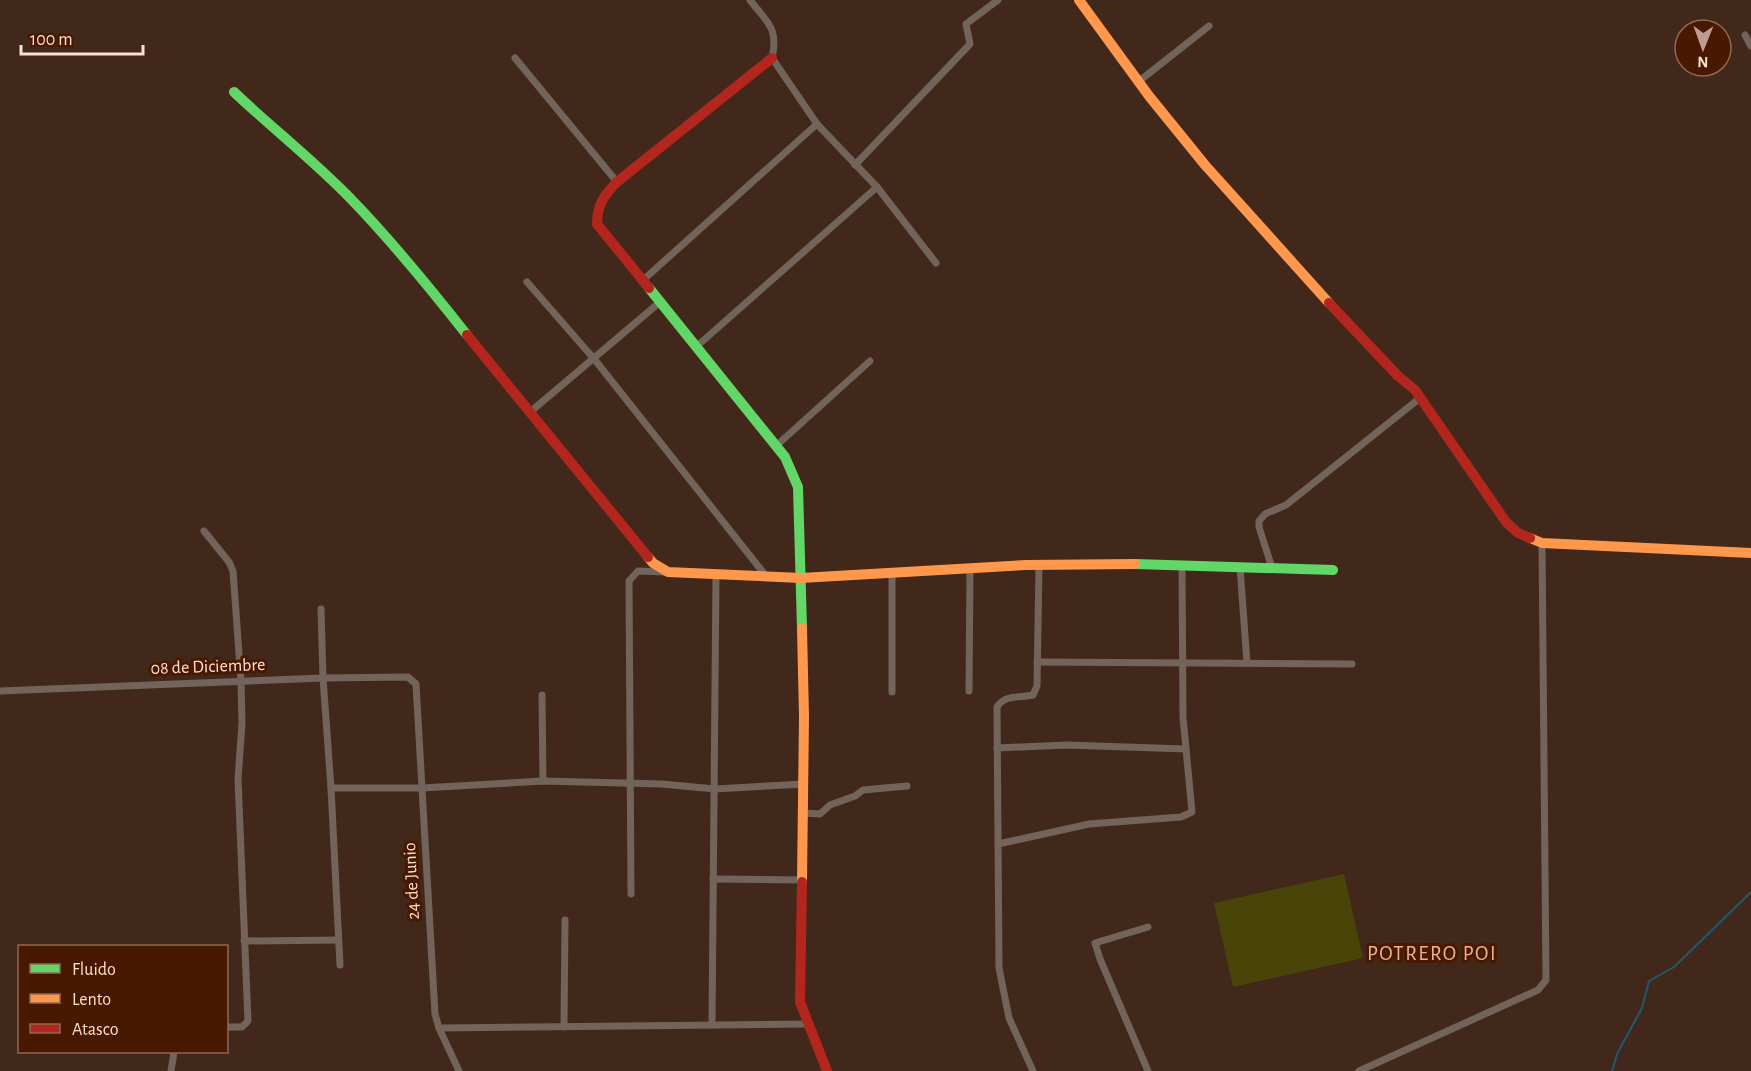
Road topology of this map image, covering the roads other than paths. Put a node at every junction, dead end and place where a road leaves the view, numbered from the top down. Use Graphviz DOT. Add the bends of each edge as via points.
graph roads {
  1 [pos="750,0"];
  2 [pos="998,0"];
  3 [pos="1079,0"];
  4 [pos="1209,26"];
  5 [pos="1745,35"];
  6 [pos="1751,46"];
  7 [pos="515,58"];
  8 [pos="772,58"];
  9 [pos="1138,82"];
  10 [pos="234,92"];
  11 [pos="817,124"];
  12 [pos="855,165"];
  13 [pos="617,182"];
  14 [pos="877,187"];
  15 [pos="936,263"];
  16 [pos="642,281"];
  17 [pos="527,282"];
  18 [pos="660,302"];
  19 [pos="696,347"];
  20 [pos="594,360"];
  21 [pos="870,361"];
  22 [pos="1420,398"];
  23 [pos="529,413"];
  24 [pos="776,446"];
  25 [pos="204,531"];
  26 [pos="1542,543"];
  27 [pos="1751,553"];
  28 [pos="1039,565"];
  29 [pos="1182,566"];
  30 [pos="1240,567"];
  31 [pos="1272,568"];
  32 [pos="970,569"];
  33 [pos="1332,570"];
  34 [pos="668,572"];
  35 [pos="892,574"];
  36 [pos="716,575"];
  37 [pos="767,578"];
  38 [pos="801,578"];
  39 [pos="321,609"];
  40 [pos="1037,662"];
  41 [pos="1182,663"];
  42 [pos="1247,663"];
  43 [pos="1353,664"];
  44 [pos="323,678"];
  45 [pos="241,681"];
  46 [pos="416,684"];
  47 [pos="0,691"];
  48 [pos="969,691"];
  49 [pos="892,692"];
  50 [pos="542,695"];
  51 [pos="997,748"];
  52 [pos="1186,748"];
  53 [pos="543,781"];
  54 [pos="630,783"];
  55 [pos="804,784"];
  56 [pos="907,786"];
  57 [pos="331,788"];
  58 [pos="422,788"];
  59 [pos="714,789"];
  60 [pos="803,813"];
  61 [pos="998,844"];
  62 [pos="713,879"];
  63 [pos="802,880"];
  64 [pos="632,894"];
  65 [pos="565,920"];
  66 [pos="1148,927"];
  67 [pos="338,940"];
  68 [pos="244,941"];
  69 [pos="340,965"];
  70 [pos="807,1024"];
  71 [pos="712,1025"];
  72 [pos="228,1027"];
  73 [pos="564,1027"];
  74 [pos="439,1028"];
  75 [pos="174,1053"];
  76 [pos="171,1071"];
  77 [pos="459,1071"];
  78 [pos="827,1071"];
  79 [pos="1033,1071"];
  80 [pos="1148,1071"];
  81 [pos="1359,1071"];
  1 -- 8 [label="street" via="773,29"];
  2 -- 12 [label="street" via="966,24 970,44"];
  3 -- 9 [label="street"];
  4 -- 9 [label="street"];
  5 -- 6 [label="street"];
  7 -- 13 [label="street"];
  8 -- 11 [label="street"];
  8 -- 13 [label="street"];
  9 -- 22 [label="street" via="1302,276"];
  10 -- 23 [label="street" via="363,210"];
  11 -- 12 [label="street"];
  11 -- 16 [label="street"];
  12 -- 14 [label="street"];
  13 -- 16 [label="street" via="601,198 596,209 597,224"];
  14 -- 15 [label="street"];
  14 -- 19 [label="street"];
  16 -- 18 [label="street"];
  17 -- 20 [label="street"];
  18 -- 19 [label="street"];
  18 -- 20 [label="street"];
  19 -- 24 [label="street"];
  20 -- 23 [label="street"];
  20 -- 37 [label="street"];
  21 -- 24 [label="street"];
  22 -- 26 [label="street" via="1506,522"];
  22 -- 31 [label="street" via="1286,505 1265,514 1259,527"];
  23 -- 34 [label="street" via="653,563"];
  24 -- 38 [label="street" via="798,487"];
  25 -- 45 [label="street" via="233,571"];
  26 -- 27 [label="street"];
  26 -- 81 [label="street" via="1546,980 1538,990"];
  28 -- 29 [label="street"];
  28 -- 32 [label="street"];
  28 -- 40 [label="street"];
  29 -- 30 [label="street"];
  29 -- 41 [label="street"];
  30 -- 31 [label="street"];
  30 -- 42 [label="street"];
  31 -- 33 [label="street"];
  32 -- 35 [label="street"];
  32 -- 48 [label="street"];
  34 -- 36 [label="street"];
  34 -- 54 [label="street" via="638,571 629,581"];
  35 -- 38 [label="street"];
  35 -- 49 [label="street"];
  36 -- 37 [label="street"];
  36 -- 59 [label="street"];
  37 -- 38 [label="street"];
  38 -- 55 [label="street"];
  39 -- 44 [label="street"];
  40 -- 41 [label="street"];
  40 -- 51 [label="street" via="1033,695 1010,697 1001,700 997,707"];
  41 -- 42 [label="street"];
  41 -- 52 [label="street"];
  42 -- 43 [label="street"];
  44 -- 45 [label="street, 08 de Diciembre"];
  44 -- 46 [label="street, 08 de Diciembre" via="408,677"];
  44 -- 57 [label="street"];
  45 -- 47 [label="street, 08 de Diciembre"];
  45 -- 68 [label="street" via="238,779"];
  46 -- 58 [label="street, 24 de Junio"];
  50 -- 53 [label="street"];
  51 -- 52 [label="street"];
  51 -- 61 [label="street"];
  52 -- 61 [label="street" via="1192,812 1181,817 1089,824"];
  53 -- 54 [label="street"];
  53 -- 58 [label="street"];
  54 -- 59 [label="street"];
  54 -- 64 [label="street"];
  55 -- 59 [label="street"];
  55 -- 60 [label="street"];
  56 -- 60 [label="street" via="863,790 820,814"];
  57 -- 58 [label="street"];
  57 -- 67 [label="street"];
  58 -- 74 [label="street, 24 de Junio" via="435,1014"];
  59 -- 62 [label="street"];
  60 -- 63 [label="street"];
  61 -- 79 [label="street" via="999,968 1010,1018"];
  62 -- 63 [label="street"];
  62 -- 71 [label="street"];
  63 -- 70 [label="street" via="800,1002"];
  65 -- 73 [label="street"];
  66 -- 80 [label="street" via="1095,943"];
  67 -- 68 [label="street"];
  67 -- 69 [label="street"];
  68 -- 72 [label="street" via="248,1021 242,1027"];
  70 -- 71 [label="street"];
  70 -- 78 [label="street"];
  71 -- 73 [label="street"];
  73 -- 74 [label="street"];
  74 -- 77 [label="street, 24 de Junio"];
  75 -- 76 [label="street"];
}
